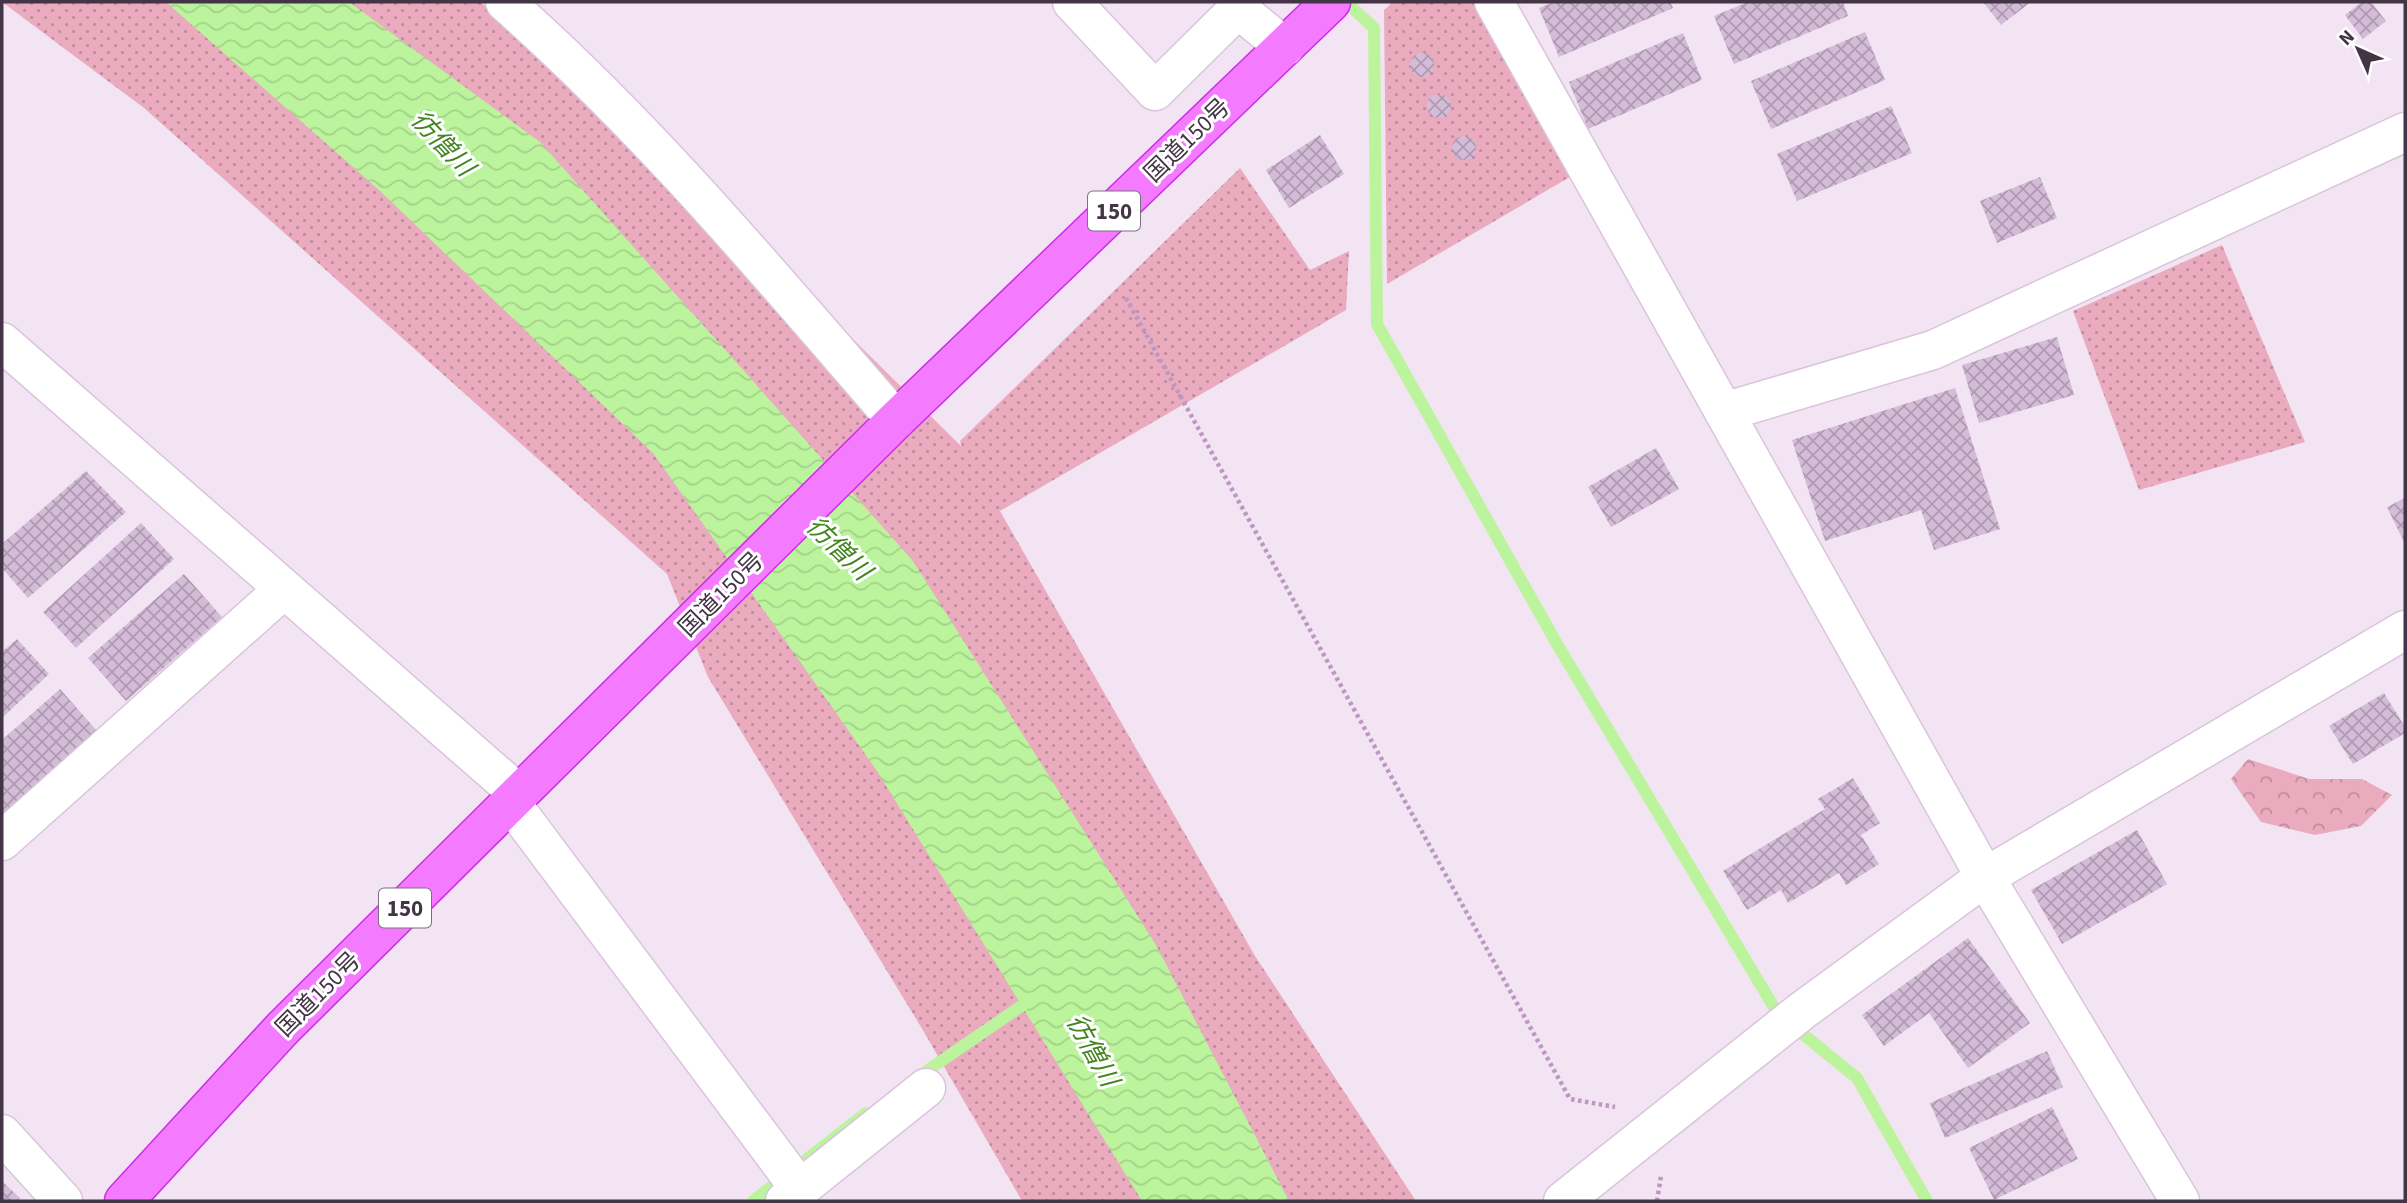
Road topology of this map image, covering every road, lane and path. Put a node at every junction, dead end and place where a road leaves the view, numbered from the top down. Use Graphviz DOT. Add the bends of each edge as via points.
graph roads {
  1 [pos="505,2"];
  2 [pos="1072,2"];
  3 [pos="1332,2"];
  4 [pos="1494,2"];
  5 [pos="1285,47"];
  6 [pos="2405,132"];
  7 [pos="1126,298"];
  8 [pos="2,342"];
  9 [pos="1724,412"];
  10 [pos="895,420"];
  11 [pos="282,590"];
  12 [pos="2405,630"];
  13 [pos="515,799"];
  14 [pos="2,841"];
  15 [pos="1985,877"];
  16 [pos="926,1088"];
  17 [pos="1668,1117"];
  18 [pos="2,1134"];
  19 [pos="798,1187"];
  20 [pos="63,1201"];
  21 [pos="124,1201"];
  22 [pos="1563,1201"];
  23 [pos="1657,1201"];
  24 [pos="2180,1201"];
  1 -- 10 [label="street" via="576,65 659,150"];
  2 -- 5 [label="street" via="1155,92 1238,9"];
  3 -- 5 [label="highway, 国道150号 / 150"];
  4 -- 9 [label="street"];
  5 -- 10 [label="highway, 国道150号 / 150"];
  6 -- 9 [label="street" via="1933,350"];
  7 -- 17 [label="path" via="1570,1099"];
  8 -- 11 [label="street"];
  9 -- 15 [label="street"];
  10 -- 13 [label="highway, 国道150号 / 150"];
  11 -- 13 [label="street"];
  11 -- 14 [label="street"];
  12 -- 15 [label="street"];
  13 -- 19 [label="street"];
  13 -- 21 [label="highway, 国道150号 / 150" via="283,1028"];
  15 -- 17 [label="street" via="1803,1010"];
  15 -- 24 [label="street"];
  16 -- 19 [label="street"];
  17 -- 22 [label="street"];
  17 -- 23 [label="path"];
  18 -- 20 [label="street"];
}
